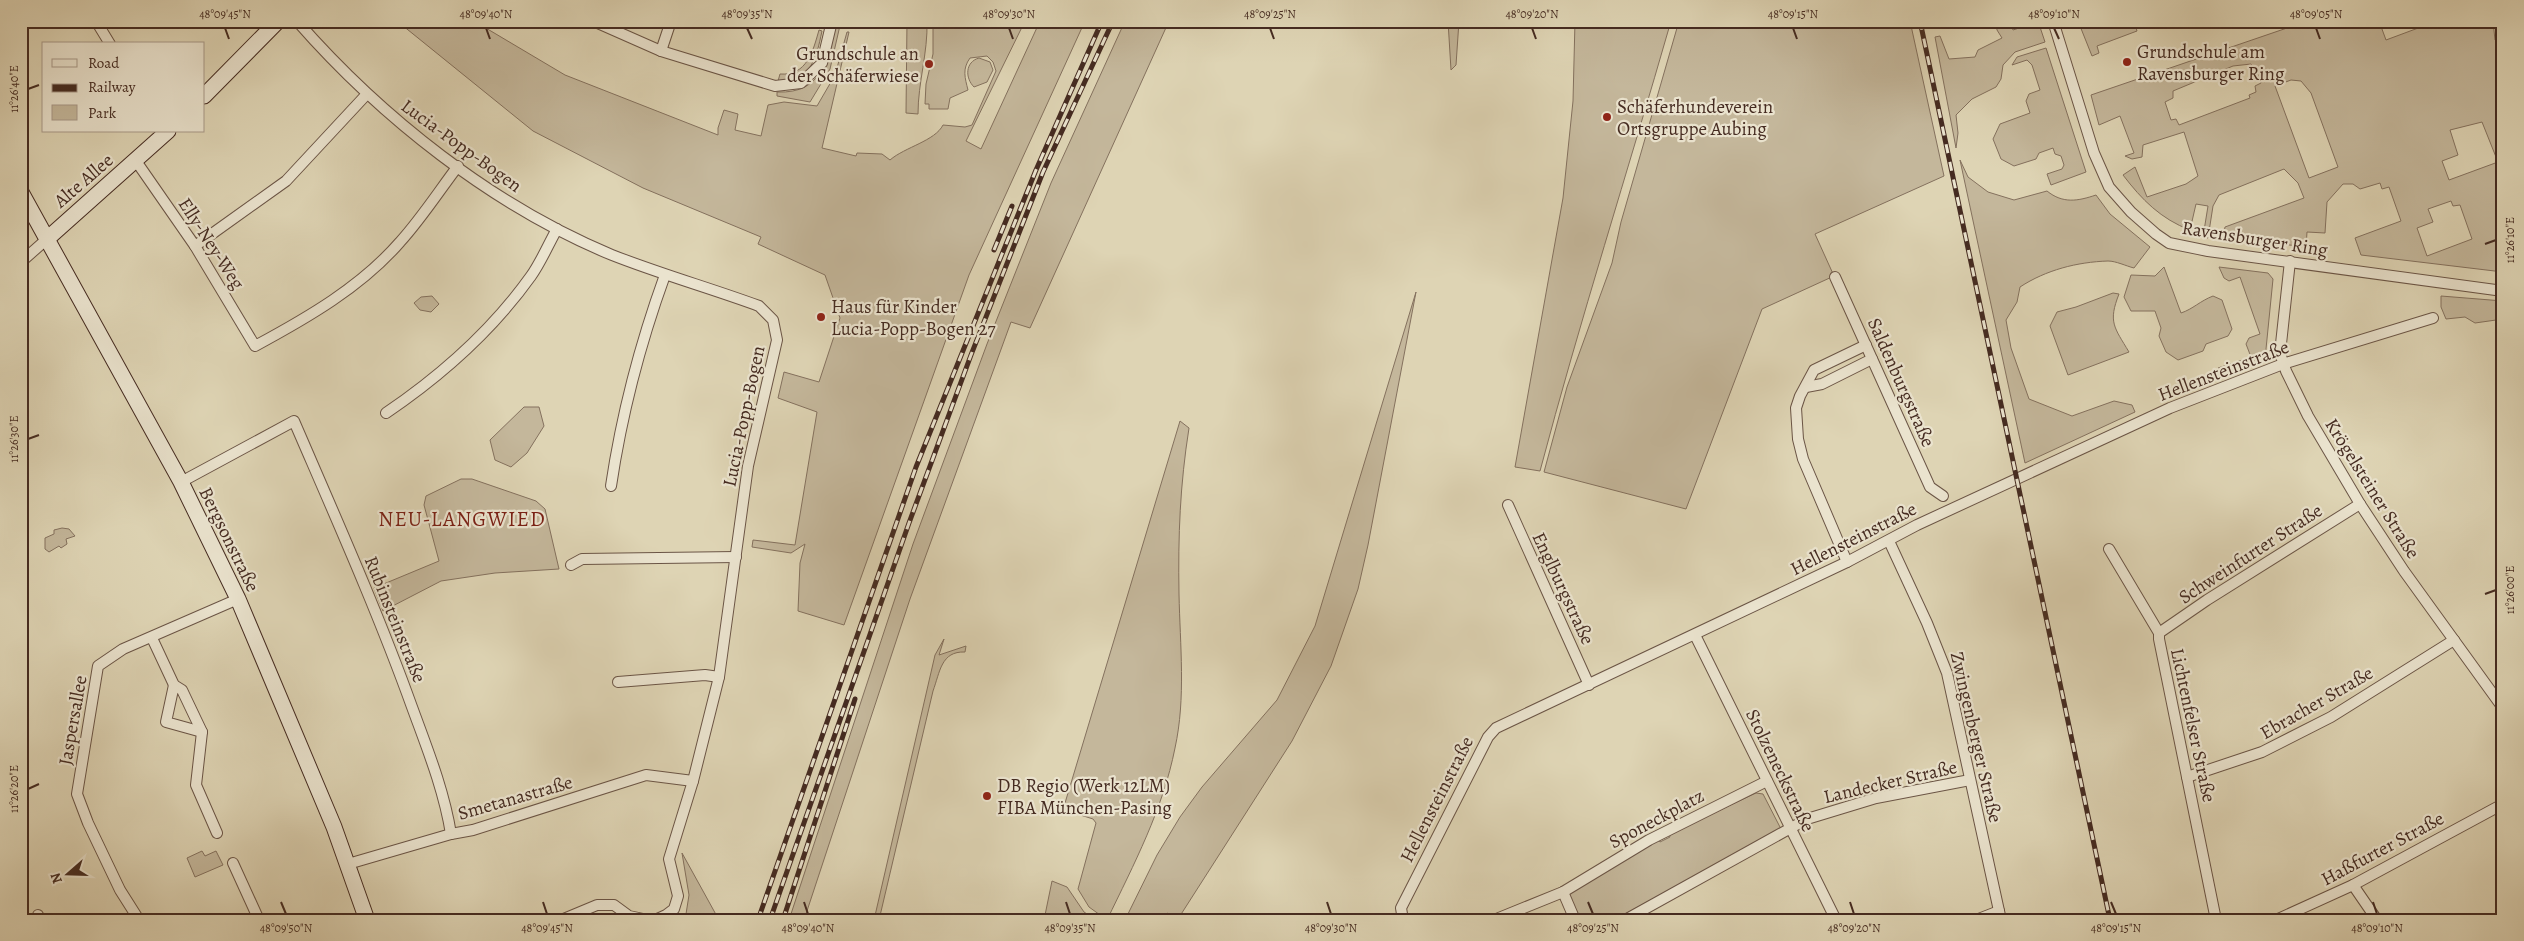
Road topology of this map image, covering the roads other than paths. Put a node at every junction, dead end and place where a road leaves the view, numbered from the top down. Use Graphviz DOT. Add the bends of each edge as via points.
graph roads {
  1 [pos="96,21"];
  2 [pos="278,21"];
  3 [pos="297,21"];
  4 [pos="593,21"];
  5 [pos="671,21"];
  6 [pos="832,21"];
  7 [pos="2053,21"];
  8 [pos="109,42"];
  9 [pos="661,51"];
  10 [pos="205,95"];
  11 [pos="366,95"];
  12 [pos="164,133"];
  13 [pos="136,161"];
  14 [pos="458,166"];
  15 [pos="21,192"];
  16 [pos="557,229"];
  17 [pos="47,239"];
  18 [pos="195,246"];
  19 [pos="2290,261"];
  20 [pos="21,262"];
  21 [pos="665,274"];
  22 [pos="1835,277"];
  23 [pos="2503,291"];
  24 [pos="2433,318"];
  25 [pos="1866,345"];
  26 [pos="1872,359"];
  27 [pos="2283,364"];
  28 [pos="1806,387"];
  29 [pos="386,413"];
  30 [pos="181,482"];
  31 [pos="611,486"];
  32 [pos="1942,496"];
  33 [pos="2360,504"];
  34 [pos="1508,505"];
  35 [pos="1889,542"];
  36 [pos="2109,548"];
  37 [pos="736,556"];
  38 [pos="1847,562"];
  39 [pos="571,565"];
  40 [pos="238,599"];
  41 [pos="2159,633"];
  42 [pos="1695,635"];
  43 [pos="152,638"];
  44 [pos="2454,640"];
  45 [pos="719,677"];
  46 [pos="618,682"];
  47 [pos="174,685"];
  48 [pos="1589,685"];
  49 [pos="2503,708"];
  50 [pos="202,732"];
  51 [pos="2187,777"];
  52 [pos="1970,780"];
  53 [pos="693,781"];
  54 [pos="1767,782"];
  55 [pos="2503,804"];
  56 [pos="1790,829"];
  57 [pos="217,833"];
  58 [pos="451,834"];
  59 [pos="233,863"];
  60 [pos="348,864"];
  61 [pos="2354,885"];
  62 [pos="1563,892"];
  63 [pos="2000,916"];
  64 [pos="2299,916"];
  65 [pos="139,920"];
  66 [pos="259,920"];
  67 [pos="367,920"];
  68 [pos="561,920"];
  69 [pos="648,920"];
  70 [pos="655,920"];
  71 [pos="1403,920"];
  72 [pos="1494,920"];
  73 [pos="1575,920"];
  74 [pos="1625,920"];
  75 [pos="1836,920"];
  76 [pos="1976,920"];
  77 [pos="2216,920"];
  78 [pos="2276,920"];
  79 [pos="2377,920"];
  1 -- 8 [label="street"];
  2 -- 10 [label="street"];
  3 -- 11 [label="street, Lucia-Popp-Bogen"];
  4 -- 9 [label="street"];
  5 -- 9 [label="street"];
  6 -- 9 [label="street" via="822,63 801,83 775,86"];
  7 -- 19 [label="street, Ravensburger Ring" via="2099,169 2131,212 2169,242 2208,251"];
  11 -- 14 [label="street, Lucia-Popp-Bogen" via="411,133"];
  11 -- 18 [label="street" via="286,181"];
  12 -- 13 [label="street, Alte Allee"];
  13 -- 17 [label="street, Alte Allee"];
  13 -- 18 [label="street, Elly-Ney-Weg"];
  14 -- 16 [label="street, Lucia-Popp-Bogen"];
  14 -- 18 [label="street, Elly-Ney-Weg" via="400,242 379,263 334,300 255,346"];
  15 -- 17 [label="street, Bergsonstraße"];
  16 -- 21 [label="street, Lucia-Popp-Bogen"];
  16 -- 29 [label="street" via="532,275 505,310 429,384"];
  17 -- 20 [label="street"];
  17 -- 30 [label="street, Bergsonstraße"];
  19 -- 23 [label="street, Ravensburger Ring"];
  19 -- 27 [label="street, Krögelsteiner Straße" via="2280,353"];
  21 -- 31 [label="street" via="630,383"];
  21 -- 37 [label="street, Lucia-Popp-Bogen" via="759,306 773,320 777,340 748,466"];
  22 -- 25 [label="street, Saldenburgstraße"];
  24 -- 27 [label="street, Hellensteinstraße"];
  25 -- 26 [label="street, Saldenburgstraße"];
  25 -- 28 [label="street" via="1814,370"];
  26 -- 28 [label="street" via="1822,384"];
  26 -- 32 [label="street, Saldenburgstraße" via="1930,487"];
  27 -- 33 [label="street, Krögelsteiner Straße" via="2308,416"];
  27 -- 35 [label="street, Hellensteinstraße" via="2170,408 1917,525"];
  28 -- 38 [label="street" via="1796,408 1798,439 1811,481"];
  30 -- 40 [label="street, Bergsonstraße"];
  30 -- 58 [label="street, Rubinsteinstraße" via="294,422 402,678 447,810"];
  33 -- 41 [label="street, Schweinfurter Straße"];
  33 -- 44 [label="street, Krögelsteiner Straße"];
  34 -- 48 [label="street, Englburgstraße"];
  35 -- 38 [label="street, Hellensteinstraße"];
  35 -- 52 [label="street, Zwingenberger Straße" via="1931,630 1947,672"];
  36 -- 41 [label="street, Lichtenfelser Straße"];
  37 -- 39 [label="street" via="582,559"];
  37 -- 45 [label="street, Lucia-Popp-Bogen"];
  38 -- 42 [label="street, Hellensteinstraße"];
  40 -- 43 [label="street, Jaspersallee"];
  40 -- 60 [label="street, Bergsonstraße"];
  41 -- 51 [label="street, Lichtenfelser Straße"];
  42 -- 48 [label="street, Hellensteinstraße"];
  42 -- 54 [label="street, Stolzeneckstraße"];
  43 -- 47 [label="street"];
  43 -- 65 [label="street, Jaspersallee" via="123,649 98,666 77,794 120,890"];
  44 -- 49 [label="street, Krögelsteiner Straße"];
  44 -- 51 [label="street, Ebracher Straße" via="2331,717 2271,748"];
  45 -- 46 [label="street"];
  45 -- 53 [label="street, Lucia-Popp-Bogen"];
  47 -- 50 [label="street" via="182,690"];
  47 -- 50 [label="street" via="166,722"];
  48 -- 71 [label="street, Hellensteinstraße" via="1496,728 1488,737 1401,908"];
  50 -- 57 [label="street" via="196,785"];
  51 -- 77 [label="street, Lichtenfelser Straße"];
  52 -- 56 [label="street, Landecker Straße" via="1876,798 1807,819"];
  52 -- 63 [label="street, Zwingenberger Straße"];
  53 -- 58 [label="street, Smetanastraße" via="646,775 473,830"];
  53 -- 70 [label="street, Lucia-Popp-Bogen" via="669,859 678,896 674,908"];
  54 -- 56 [label="street, Stolzeneckstraße"];
  54 -- 62 [label="street, Sponeckplatz" via="1649,840"];
  55 -- 61 [label="street, Haßfurter Straße"];
  56 -- 74 [label="street"];
  56 -- 75 [label="street, Stolzeneckstraße"];
  58 -- 60 [label="street, Smetanastraße"];
  59 -- 66 [label="street"];
  60 -- 67 [label="street, Bergsonstraße"];
  61 -- 64 [label="street, Haßfurter Straße"];
  61 -- 79 [label="street"];
  62 -- 72 [label="street, Sponeckplatz"];
  62 -- 73 [label="street"];
  63 -- 76 [label="street"];
  64 -- 78 [label="street, Haßfurter Straße"];
  68 -- 69 [label="street" via="597,906 614,905 629,916"];
}
